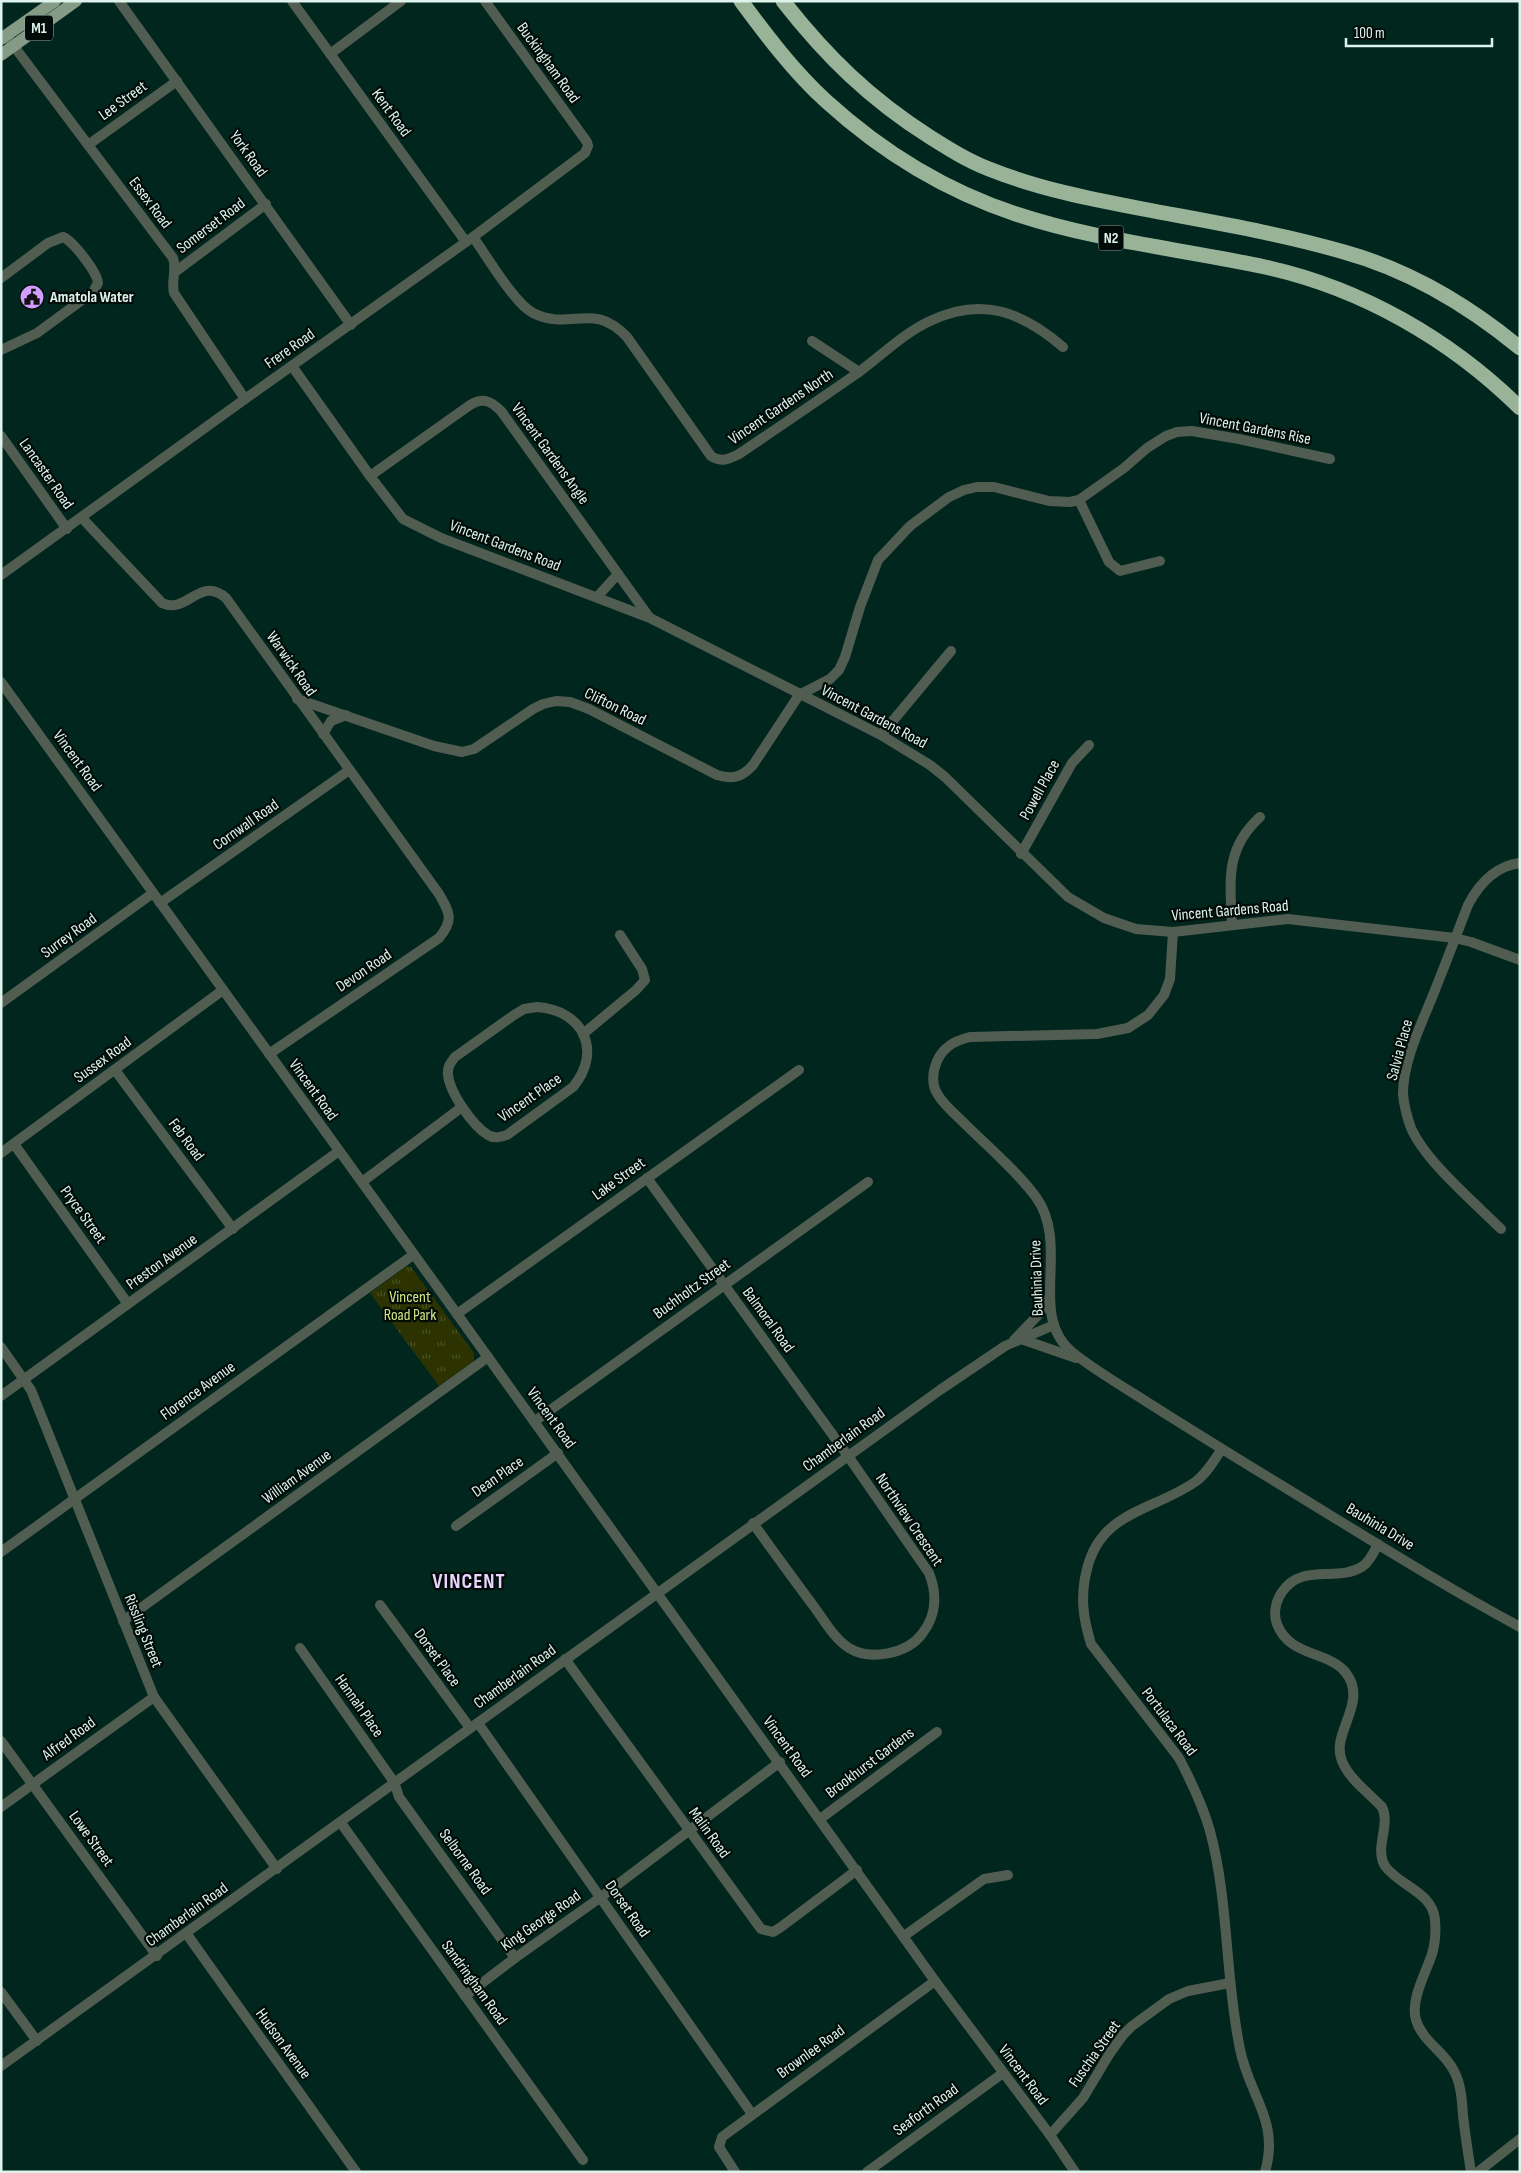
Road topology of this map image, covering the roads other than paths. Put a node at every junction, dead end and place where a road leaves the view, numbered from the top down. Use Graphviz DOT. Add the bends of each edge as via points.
graph roads {
  1 [pos="55,1"];
  2 [pos="76,1"];
  3 [pos="119,1"];
  4 [pos="292,1"];
  5 [pos="401,1"];
  6 [pos="485,1"];
  7 [pos="741,1"];
  8 [pos="783,1"];
  9 [pos="4,37"];
  10 [pos="14,46"];
  11 [pos="330,54"];
  12 [pos="1,55"];
  13 [pos="177,81"];
  14 [pos="586,142"];
  15 [pos="88,146"];
  16 [pos="266,204"];
  17 [pos="469,240"];
  18 [pos="175,272"];
  19 [pos="1,278"];
  20 [pos="351,325"];
  21 [pos="812,342"];
  22 [pos="1062,347"];
  23 [pos="1520,348"];
  24 [pos="1,350"];
  25 [pos="292,366"];
  26 [pos="859,372"];
  27 [pos="245,399"];
  28 [pos="1520,408"];
  29 [pos="1,436"];
  30 [pos="1330,459"];
  31 [pos="370,476"];
  32 [pos="1079,500"];
  33 [pos="82,518"];
  34 [pos="67,528"];
  35 [pos="1160,561"];
  36 [pos="618,574"];
  37 [pos="1,575"];
  38 [pos="597,598"];
  39 [pos="650,618"];
  40 [pos="951,652"];
  41 [pos="1,682"];
  42 [pos="800,695"];
  43 [pos="297,699"];
  44 [pos="346,716"];
  45 [pos="322,734"];
  46 [pos="881,735"];
  47 [pos="1089,745"];
  48 [pos="348,771"];
  49 [pos="1260,817"];
  50 [pos="1022,854"];
  51 [pos="1520,863"];
  52 [pos="153,893"];
  53 [pos="442,899"];
  54 [pos="160,903"];
  55 [pos="1232,924"];
  56 [pos="1173,932"];
  57 [pos="620,935"];
  58 [pos="1455,938"];
  59 [pos="1520,960"];
  60 [pos="223,990"];
  61 [pos="1,1003"];
  62 [pos="583,1034"];
  63 [pos="269,1054"];
  64 [pos="115,1070"];
  65 [pos="799,1070"];
  66 [pos="462,1107"];
  67 [pos="14,1144"];
  68 [pos="339,1151"];
  69 [pos="1,1153"];
  70 [pos="647,1178"];
  71 [pos="362,1182"];
  72 [pos="868,1182"];
  73 [pos="233,1229"];
  74 [pos="1502,1229"];
  75 [pos="413,1255"];
  76 [pos="724,1284"];
  77 [pos="1050,1294"];
  78 [pos="128,1304"];
  79 [pos="458,1314"];
  80 [pos="1054,1325"];
  81 [pos="1016,1341"];
  82 [pos="1,1347"];
  83 [pos="488,1357"];
  84 [pos="1084,1361"];
  85 [pos="25,1379"];
  86 [pos="1,1396"];
  87 [pos="535,1422"];
  88 [pos="1221,1450"];
  89 [pos="558,1453"];
  90 [pos="848,1456"];
  91 [pos="75,1499"];
  92 [pos="753,1523"];
  93 [pos="456,1526"];
  94 [pos="1378,1544"];
  95 [pos="1,1552"];
  96 [pos="657,1593"];
  97 [pos="380,1605"];
  98 [pos="123,1621"];
  99 [pos="1520,1627"];
  100 [pos="300,1648"];
  101 [pos="565,1660"];
  102 [pos="154,1697"];
  103 [pos="474,1726"];
  104 [pos="937,1732"];
  105 [pos="1,1741"];
  106 [pos="780,1762"];
  107 [pos="394,1782"];
  108 [pos="32,1784"];
  109 [pos="1,1807"];
  110 [pos="820,1819"];
  111 [pos="341,1823"];
  112 [pos="689,1832"];
  113 [pos="277,1870"];
  114 [pos="857,1870"];
  115 [pos="1008,1876"];
  116 [pos="600,1897"];
  117 [pos="186,1933"];
  118 [pos="904,1936"];
  119 [pos="157,1956"];
  120 [pos="515,1958"];
  121 [pos="935,1981"];
  122 [pos="1230,1983"];
  123 [pos="1,1992"];
  124 [pos="465,1996"];
  125 [pos="37,2041"];
  126 [pos="1,2066"];
  127 [pos="1003,2073"];
  128 [pos="752,2114"];
  129 [pos="1050,2135"];
  130 [pos="1520,2139"];
  131 [pos="583,2160"];
  132 [pos="356,2172"];
  133 [pos="735,2172"];
  134 [pos="867,2172"];
  135 [pos="1075,2172"];
  136 [pos="1265,2172"];
  137 [pos="1471,2172"];
  138 [pos="1478,2172"];
  1 -- 9 [label="main road, M1"];
  2 -- 10 [label="main road, M1"];
  3 -- 13 [label="street, York Road"];
  4 -- 11 [label="street, Kent Road"];
  5 -- 11 [label="street"];
  6 -- 14 [label="street, Buckingham Road"];
  7 -- 28 [label="highway, N2" via="778,50 826,101 881,146 942,184 1014,214 1050,224 1266,267 1369,301 1462,358"];
  8 -- 23 [label="highway, N2" via="845,72 883,104 956,153 988,168 1073,195 1240,227 1346,252 1437,291 1470,310"];
  9 -- 10 [label="street, Essex Road"];
  10 -- 12 [label="main road, M1"];
  10 -- 15 [label="street, Essex Road"];
  11 -- 17 [label="street, Kent Road"];
  13 -- 15 [label="street, Lee Street"];
  13 -- 16 [label="street, York Road"];
  14 -- 17 [label="street, Frere Road" via="585,153"];
  15 -- 18 [label="street, Essex Road" via="173,258"];
  16 -- 18 [label="street, Somerset Road"];
  16 -- 20 [label="street, York Road"];
  17 -- 20 [label="street, Frere Road"];
  17 -- 26 [label="street, Vincent Gardens North" via="532,312 562,320 595,317 616,326 715,459 728,460 739,454"];
  18 -- 27 [label="street, Essex Road" via="174,293"];
  19 -- 24 [label="street" via="63,237 72,243 98,283 93,292 37,334"];
  20 -- 25 [label="street, Frere Road"];
  21 -- 26 [label="street"];
  22 -- 26 [label="street, Vincent Gardens North" via="1041,328 1018,316 978,308 929,321"];
  25 -- 27 [label="street, Frere Road"];
  25 -- 31 [label="street, Vincent Gardens Road"];
  27 -- 33 [label="street, Frere Road"];
  29 -- 34 [label="street, Lancaster Road"];
  30 -- 32 [label="street, Vincent Gardens Rise" via="1239,438 1177,432 1147,448"];
  31 -- 36 [label="street, Vincent Gardens Angle" via="470,405 483,400 489,402 501,411"];
  31 -- 38 [label="street, Vincent Gardens Road" via="403,519 415,526"];
  32 -- 35 [label="street" via="1109,562 1117,570"];
  32 -- 42 [label="street" via="1049,501 994,487 978,487 964,490 935,506 910,526 878,560 839,670 830,679"];
  33 -- 34 [label="street, Frere Road"];
  33 -- 43 [label="street, Warwick Road" via="162,603 175,605 207,590 214,590 226,598"];
  34 -- 37 [label="street, Frere Road"];
  36 -- 38 [label="street"];
  36 -- 39 [label="street, Vincent Gardens Angle"];
  38 -- 39 [label="street, Vincent Gardens Road"];
  39 -- 42 [label="street, Vincent Gardens Road"];
  40 -- 46 [label="street"];
  41 -- 52 [label="street, Vincent Road"];
  42 -- 44 [label="street, Clifton Road" via="753,765 742,775 728,778 570,702 556,701 532,709 474,749 462,752 434,746"];
  42 -- 46 [label="street, Vincent Gardens Road"];
  43 -- 44 [label="street, Clifton Road"];
  43 -- 45 [label="street, Warwick Road"];
  44 -- 45 [label="street" via="331,721"];
  45 -- 48 [label="street, Warwick Road"];
  46 -- 50 [label="street, Vincent Gardens Road" via="938,771"];
  47 -- 50 [label="street, Powell Place" via="1072,763"];
  48 -- 53 [label="street, Warwick Road"];
  48 -- 54 [label="street, Cornwall Road"];
  49 -- 55 [label="street" via="1245,833 1234,855 1230,879"];
  50 -- 56 [label="street, Vincent Gardens Road" via="1068,897 1090,911 1136,929"];
  51 -- 58 [label="street, Salvia Place" via="1502,868 1482,883 1468,904"];
  52 -- 54 [label="street, Vincent Road"];
  52 -- 61 [label="street, Surrey Road"];
  53 -- 63 [label="street, Devon Road" via="450,919 439,938"];
  54 -- 60 [label="street, Vincent Road"];
  55 -- 56 [label="street, Vincent Gardens Road"];
  55 -- 58 [label="street, Vincent Gardens Road" via="1296,920"];
  56 -- 77 [label="street, Bauhinia Drive" via="1170,979 1158,1005 1138,1022 1120,1030 1097,1034 970,1037 948,1046 936,1062 933,1080 938,1095 1020,1177 1040,1205 1051,1237"];
  57 -- 62 [label="street" via="642,969 644,980"];
  58 -- 59 [label="street, Vincent Gardens Road"];
  58 -- 74 [label="street, Salvia Place" via="1408,1064 1403,1094 1405,1110 1415,1135 1434,1162"];
  60 -- 63 [label="street, Vincent Road"];
  60 -- 64 [label="street, Sussex Road"];
  62 -- 66 [label="street, Vincent Place" via="588,1062 582,1076 573,1087 507,1135 497,1138 489,1135"];
  62 -- 66 [label="street, Vincent Place" via="574,1021 549,1008 524,1009 514,1015 450,1064 450,1085"];
  63 -- 68 [label="street, Vincent Road"];
  64 -- 67 [label="street, Sussex Road"];
  64 -- 73 [label="street, Feb Road"];
  65 -- 70 [label="street, Lake Street"];
  66 -- 71 [label="street"];
  67 -- 69 [label="street, Sussex Road"];
  67 -- 78 [label="street, Pryce Street"];
  68 -- 71 [label="street, Vincent Road"];
  68 -- 73 [label="street, Preston Avenue"];
  70 -- 76 [label="street, Balmoral Road"];
  70 -- 79 [label="street, Lake Street"];
  71 -- 75 [label="street, Vincent Road"];
  72 -- 76 [label="street, Buchholtz Street"];
  73 -- 78 [label="street, Preston Avenue"];
  75 -- 79 [label="street, Vincent Road"];
  75 -- 91 [label="street, Florence Avenue"];
  76 -- 87 [label="street, Buchholtz Street"];
  76 -- 90 [label="street, Balmoral Road"];
  77 -- 80 [label="street, Bauhinia Drive"];
  77 -- 81 [label="street" via="1040,1313"];
  78 -- 85 [label="street, Preston Avenue"];
  79 -- 83 [label="street, Vincent Road"];
  80 -- 81 [label="street, Chamberlain Road"];
  80 -- 84 [label="street, Bauhinia Drive" via="1066,1347"];
  81 -- 84 [label="street"];
  81 -- 90 [label="street, Chamberlain Road"];
  82 -- 85 [label="street, Rissling Street"];
  83 -- 87 [label="street, Vincent Road"];
  83 -- 98 [label="street, William Avenue"];
  84 -- 88 [label="street, Bauhinia Drive"];
  85 -- 86 [label="street, Preston Avenue"];
  85 -- 91 [label="street, Rissling Street"];
  87 -- 89 [label="street, Vincent Road"];
  88 -- 94 [label="street, Bauhinia Drive"];
  88 -- 122 [label="street, Portulaca Road" via="1196,1481 1106,1531 1089,1559 1082,1605 1091,1644 1179,1758 1210,1829"];
  89 -- 93 [label="street, Dean Place"];
  89 -- 96 [label="street, Vincent Road"];
  90 -- 92 [label="street, Chamberlain Road"];
  90 -- 92 [label="street, Northview Crescent" via="916,1553 934,1587 935,1604 930,1621 922,1635 909,1645 874,1655 844,1644"];
  91 -- 95 [label="street, Florence Avenue"];
  91 -- 98 [label="street, Rissling Street"];
  92 -- 96 [label="street, Chamberlain Road"];
  94 -- 99 [label="street, Bauhinia Drive"];
  94 -- 137 [label="street" via="1365,1564 1355,1570 1311,1574 1294,1580 1279,1597 1274,1617 1283,1636 1290,1642 1342,1668 1350,1679 1353,1706 1340,1747 1342,1762 1385,1813 1381,1852 1384,1864 1399,1881 1416,1890 1435,1918 1433,1952 1417,1998 1415,2018 1420,2030 1446,2059 1458,2080"];
  96 -- 101 [label="street, Chamberlain Road"];
  96 -- 106 [label="street, Vincent Road"];
  97 -- 103 [label="street, Dorset Place"];
  98 -- 102 [label="street, Rissling Street"];
  100 -- 107 [label="street, Hannah Place"];
  101 -- 103 [label="street, Chamberlain Road"];
  101 -- 112 [label="street, Malin Road"];
  102 -- 108 [label="street, Alfred Road"];
  102 -- 113 [label="street, Rissling Street"];
  103 -- 107 [label="street, Chamberlain Road"];
  103 -- 116 [label="street, Dorset Road"];
  104 -- 110 [label="street, Brookhurst Gardens"];
  105 -- 108 [label="street, Lowe Street"];
  106 -- 110 [label="street, Vincent Road"];
  106 -- 112 [label="street, King George Road"];
  107 -- 111 [label="street, Chamberlain Road"];
  107 -- 120 [label="street, Selborne Road" via="399,1797"];
  108 -- 109 [label="street, Alfred Road"];
  108 -- 119 [label="street, Lowe Street"];
  110 -- 114 [label="street, Vincent Road"];
  111 -- 113 [label="street, Chamberlain Road"];
  111 -- 124 [label="street, Sandringham Road"];
  112 -- 114 [label="street, Malin Road" via="754,1921 767,1931 773,1932 781,1927"];
  112 -- 116 [label="street, King George Road"];
  113 -- 117 [label="street, Chamberlain Road"];
  114 -- 118 [label="street, Vincent Road"];
  115 -- 118 [label="street" via="984,1879"];
  116 -- 120 [label="street, King George Road"];
  116 -- 128 [label="street, Dorset Road"];
  117 -- 119 [label="street, Chamberlain Road"];
  117 -- 132 [label="street, Hudson Avenue"];
  118 -- 121 [label="street, Vincent Road"];
  119 -- 125 [label="street, Chamberlain Road"];
  120 -- 124 [label="street, King George Road"];
  121 -- 127 [label="street, Vincent Road"];
  121 -- 128 [label="street, Brownlee Road"];
  122 -- 129 [label="street, Fuschia Street" via="1188,1991 1169,1999 1132,2026 1110,2053 1083,2098"];
  122 -- 136 [label="street, Portulaca Road" via="1240,2050 1268,2124 1269,2158"];
  123 -- 125 [label="street"];
  124 -- 131 [label="street, Sandringham Road"];
  125 -- 126 [label="street, Chamberlain Road"];
  127 -- 129 [label="street, Vincent Road"];
  127 -- 134 [label="street, Seaforth Road"];
  128 -- 133 [label="street, Brownlee Road" via="722,2137 719,2147"];
  129 -- 135 [label="street, Vincent Road"];
  130 -- 138 [label="street"];
}
